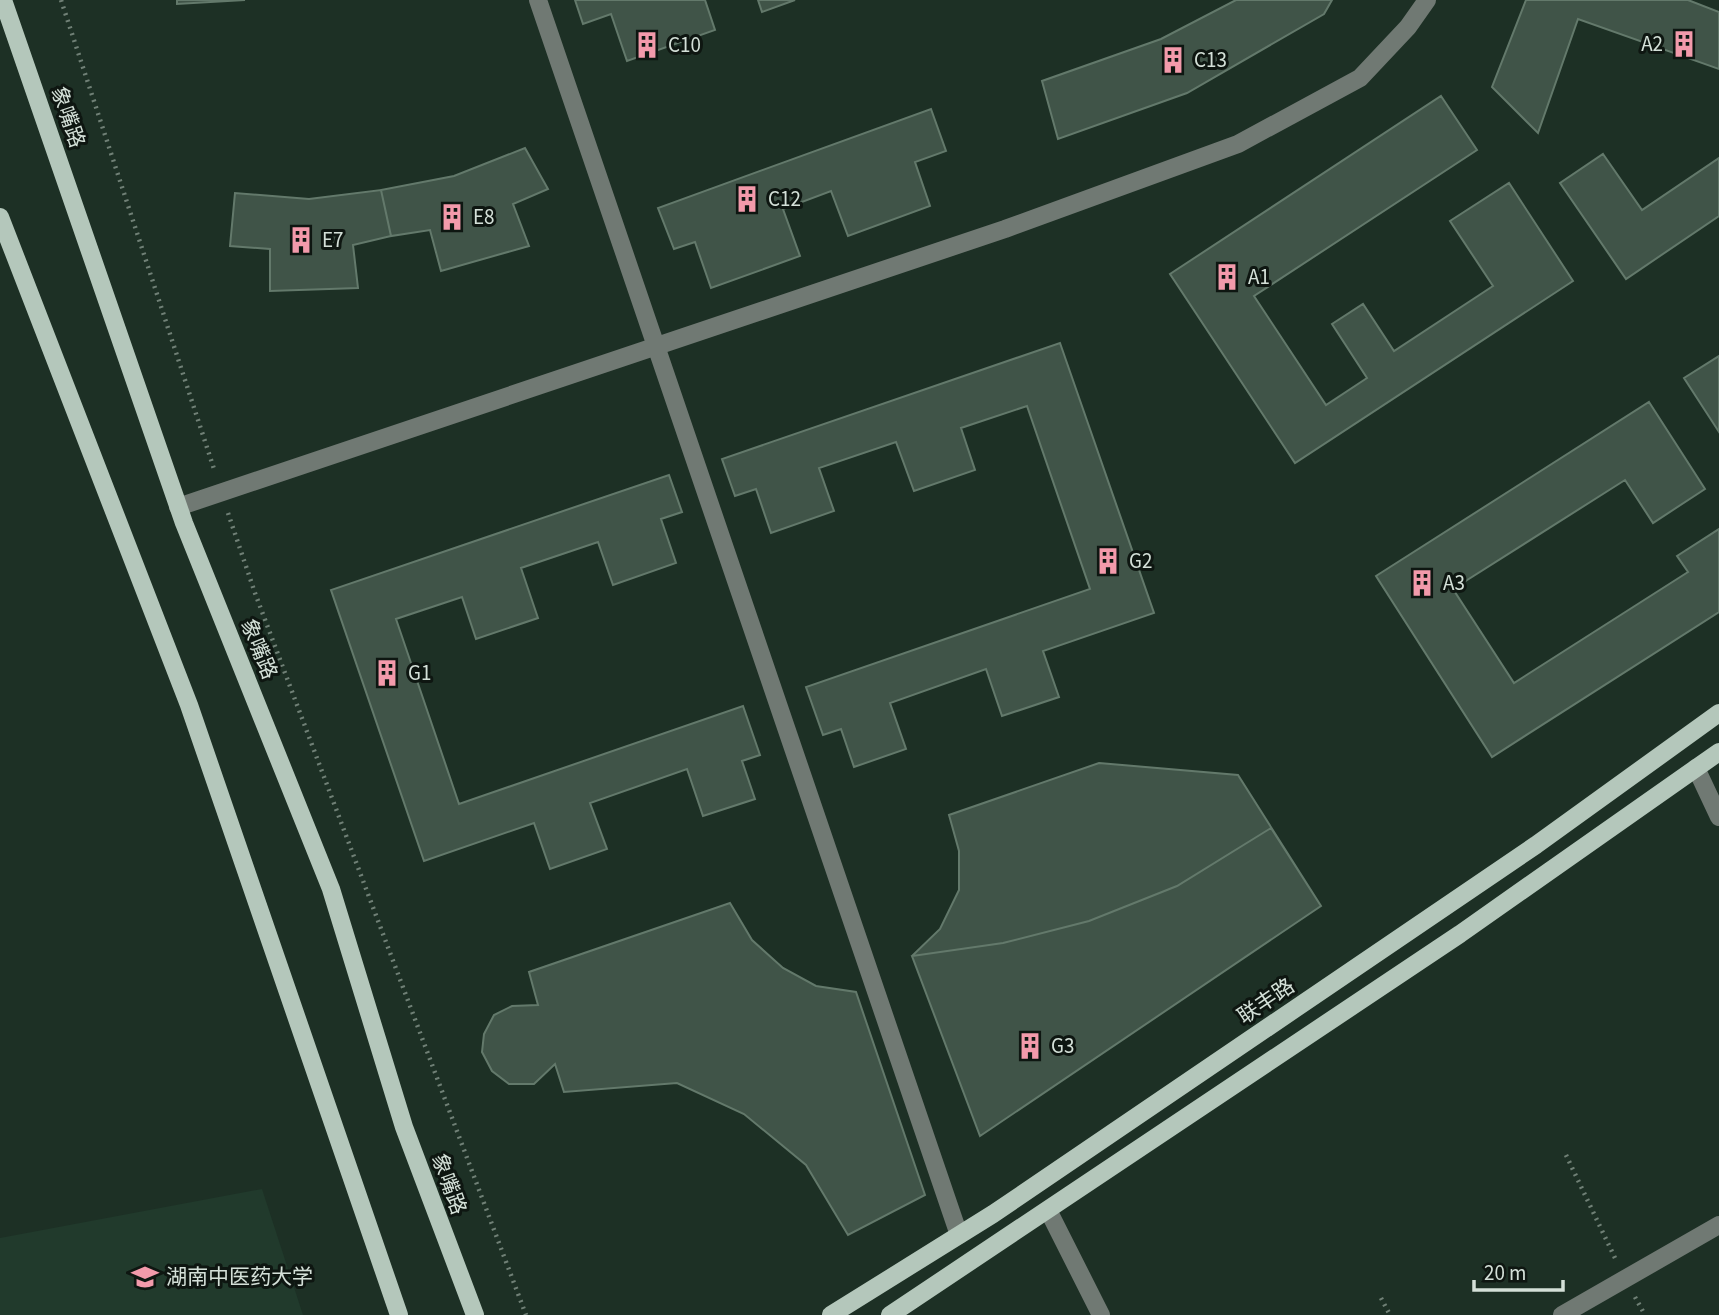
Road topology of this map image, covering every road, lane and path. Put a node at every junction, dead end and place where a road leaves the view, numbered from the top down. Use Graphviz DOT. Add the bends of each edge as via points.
graph roads {
  1 [pos="3,0"];
  2 [pos="61,0"];
  3 [pos="538,0"];
  4 [pos="1427,0"];
  5 [pos="0,217"];
  6 [pos="655,346"];
  7 [pos="222,492"];
  8 [pos="178,507"];
  9 [pos="1719,713"];
  10 [pos="1719,752"];
  11 [pos="1696,768"];
  12 [pos="1719,817"];
  13 [pos="1566,1155"];
  14 [pos="1048,1210"];
  15 [pos="1719,1225"];
  16 [pos="959,1235"];
  17 [pos="1625,1279"];
  18 [pos="1381,1298"];
  19 [pos="398,1315"];
  20 [pos="475,1315"];
  21 [pos="526,1315"];
  22 [pos="831,1315"];
  23 [pos="890,1315"];
  24 [pos="1101,1315"];
  25 [pos="1390,1315"];
  26 [pos="1562,1315"];
  27 [pos="1645,1315"];
  1 -- 8 [label="main road, 象嘴路"];
  2 -- 7 [label="path"];
  3 -- 6 [label="street"];
  4 -- 6 [label="street" via="1360,78 1237,144 1005,229"];
  5 -- 19 [label="main road" via="189,705"];
  6 -- 7 [label="street"];
  6 -- 16 [label="street"];
  7 -- 8 [label="street"];
  7 -- 21 [label="path" via="255,593"];
  8 -- 20 [label="main road, 象嘴路" via="331,888 404,1127"];
  9 -- 16 [label="main road, 联丰路" via="1536,845"];
  10 -- 11 [label="main road"];
  11 -- 12 [label="street"];
  11 -- 14 [label="main road" via="1460,934"];
  13 -- 17 [label="path"];
  14 -- 23 [label="main road"];
  14 -- 24 [label="street"];
  15 -- 17 [label="street"];
  16 -- 22 [label="main road, 联丰路"];
  17 -- 26 [label="street"];
  17 -- 27 [label="path"];
  18 -- 25 [label="path"];
}
